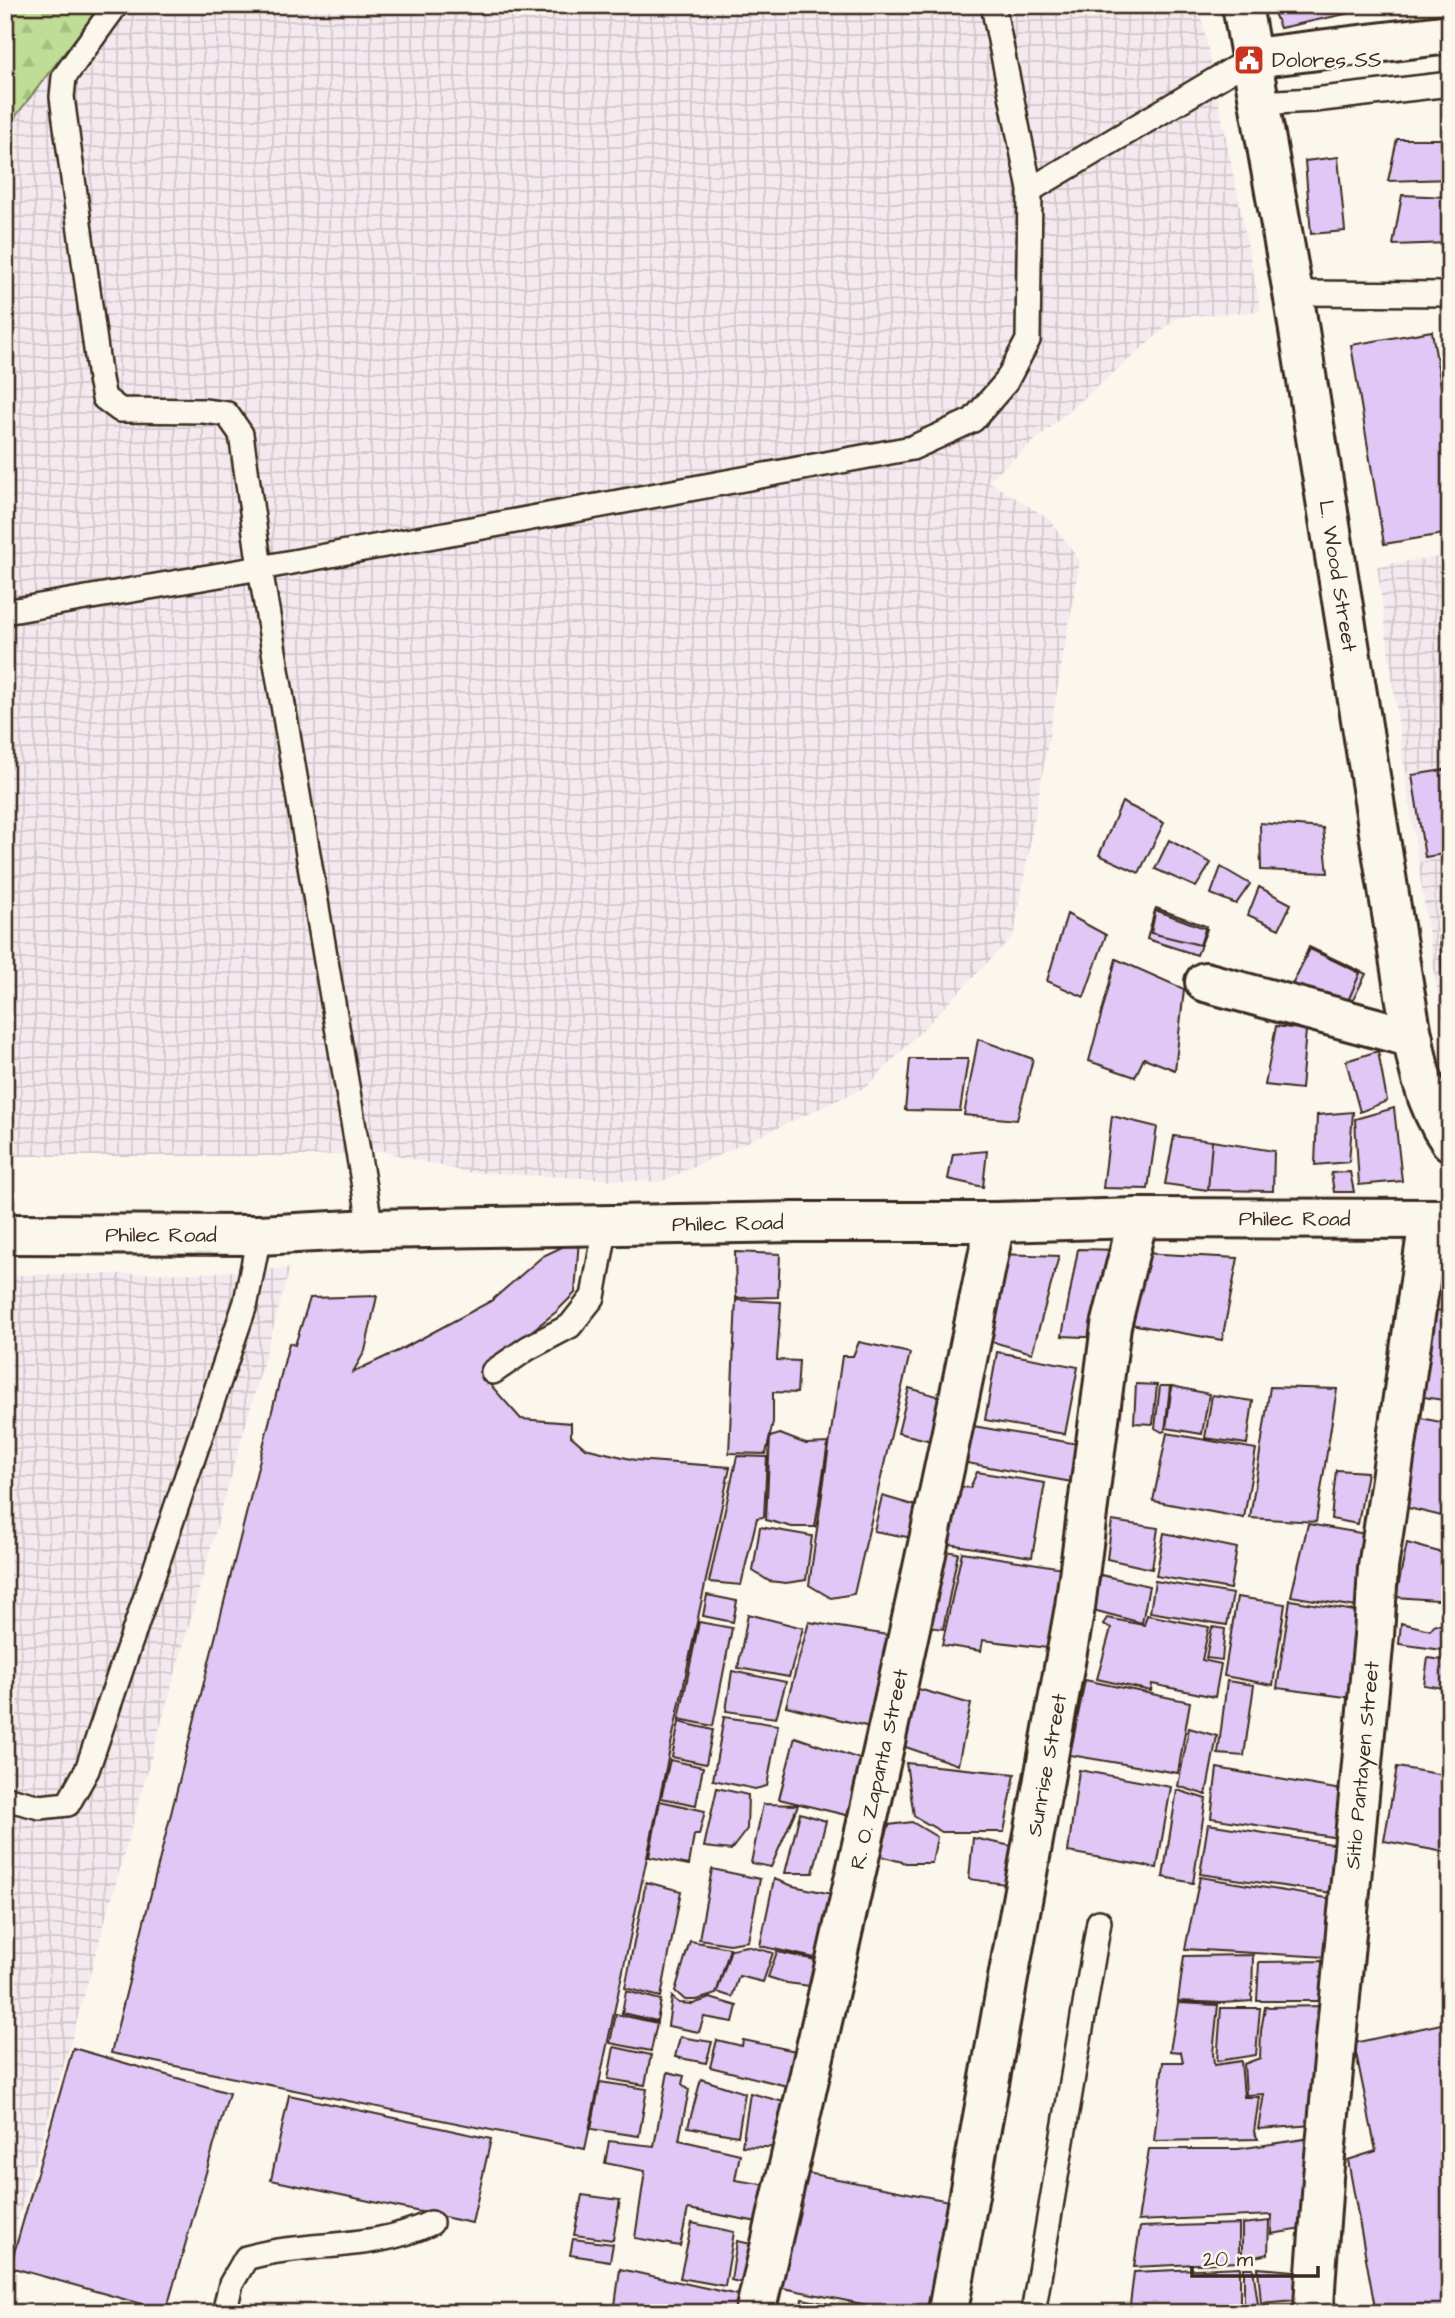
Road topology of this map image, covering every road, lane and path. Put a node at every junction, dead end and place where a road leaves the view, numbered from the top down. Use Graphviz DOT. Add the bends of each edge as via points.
graph roads {
  1 [pos="116,5"];
  2 [pos="993,5"];
  3 [pos="1242,5"];
  4 [pos="1450,34"];
  5 [pos="1252,58"];
  6 [pos="1450,84"];
  7 [pos="1259,103"];
  8 [pos="1030,190"];
  9 [pos="1293,293"];
  10 [pos="1450,294"];
  11 [pos="260,568"];
  12 [pos="5,612"];
  13 [pos="1205,982"];
  14 [pos="1413,1038"];
  15 [pos="1450,1141"];
  16 [pos="1138,1218"];
  17 [pos="1440,1219"];
  18 [pos="995,1222"];
  19 [pos="606,1225"];
  20 [pos="371,1229"];
  21 [pos="5,1234"];
  22 [pos="260,1235"];
  23 [pos="493,1372"];
  24 [pos="5,1798"];
  25 [pos="1099,1922"];
  26 [pos="431,2223"];
  27 [pos="948,2311"];
  28 [pos="224,2313"];
  29 [pos="755,2313"];
  30 [pos="1033,2313"];
  31 [pos="1314,2313"];
  1 -- 11 [label="lane" via="64,77 62,97 104,398 120,410 228,414 241,434"];
  2 -- 8 [label="lane"];
  3 -- 5 [label="street, L. Wood Street"];
  4 -- 5 [label="street"];
  5 -- 7 [label="street, L. Wood Street"];
  5 -- 8 [label="lane"];
  6 -- 7 [label="lane"];
  7 -- 9 [label="street, L. Wood Street"];
  8 -- 11 [label="lane" via="1028,340 1006,382 973,420 912,448"];
  9 -- 10 [label="lane"];
  9 -- 14 [label="street, L. Wood Street"];
  11 -- 12 [label="lane"];
  11 -- 20 [label="lane"];
  13 -- 14 [label="street"];
  14 -- 15 [label="street, L. Wood Street" via="1422,1084"];
  16 -- 17 [label="street, Philec Road"];
  16 -- 18 [label="street, Philec Road"];
  16 -- 27 [label="street, Sunrise Street" via="1111,1326 1075,1607"];
  17 -- 31 [label="street, Sitio Pantayen Street" via="1378,1568"];
  18 -- 19 [label="street, Philec Road"];
  18 -- 29 [label="street, R. O. Zapanta Street" via="853,1892"];
  19 -- 20 [label="street, Philec Road"];
  19 -- 23 [label="lane" via="593,1297 578,1317"];
  20 -- 22 [label="street, Philec Road"];
  21 -- 22 [label="street, Philec Road"];
  22 -- 24 [label="lane" via="246,1302 87,1770 68,1804 40,1807"];
  25 -- 30 [label="lane"];
  26 -- 28 [label="lane" via="377,2241 271,2251 246,2258 231,2284"];
}
